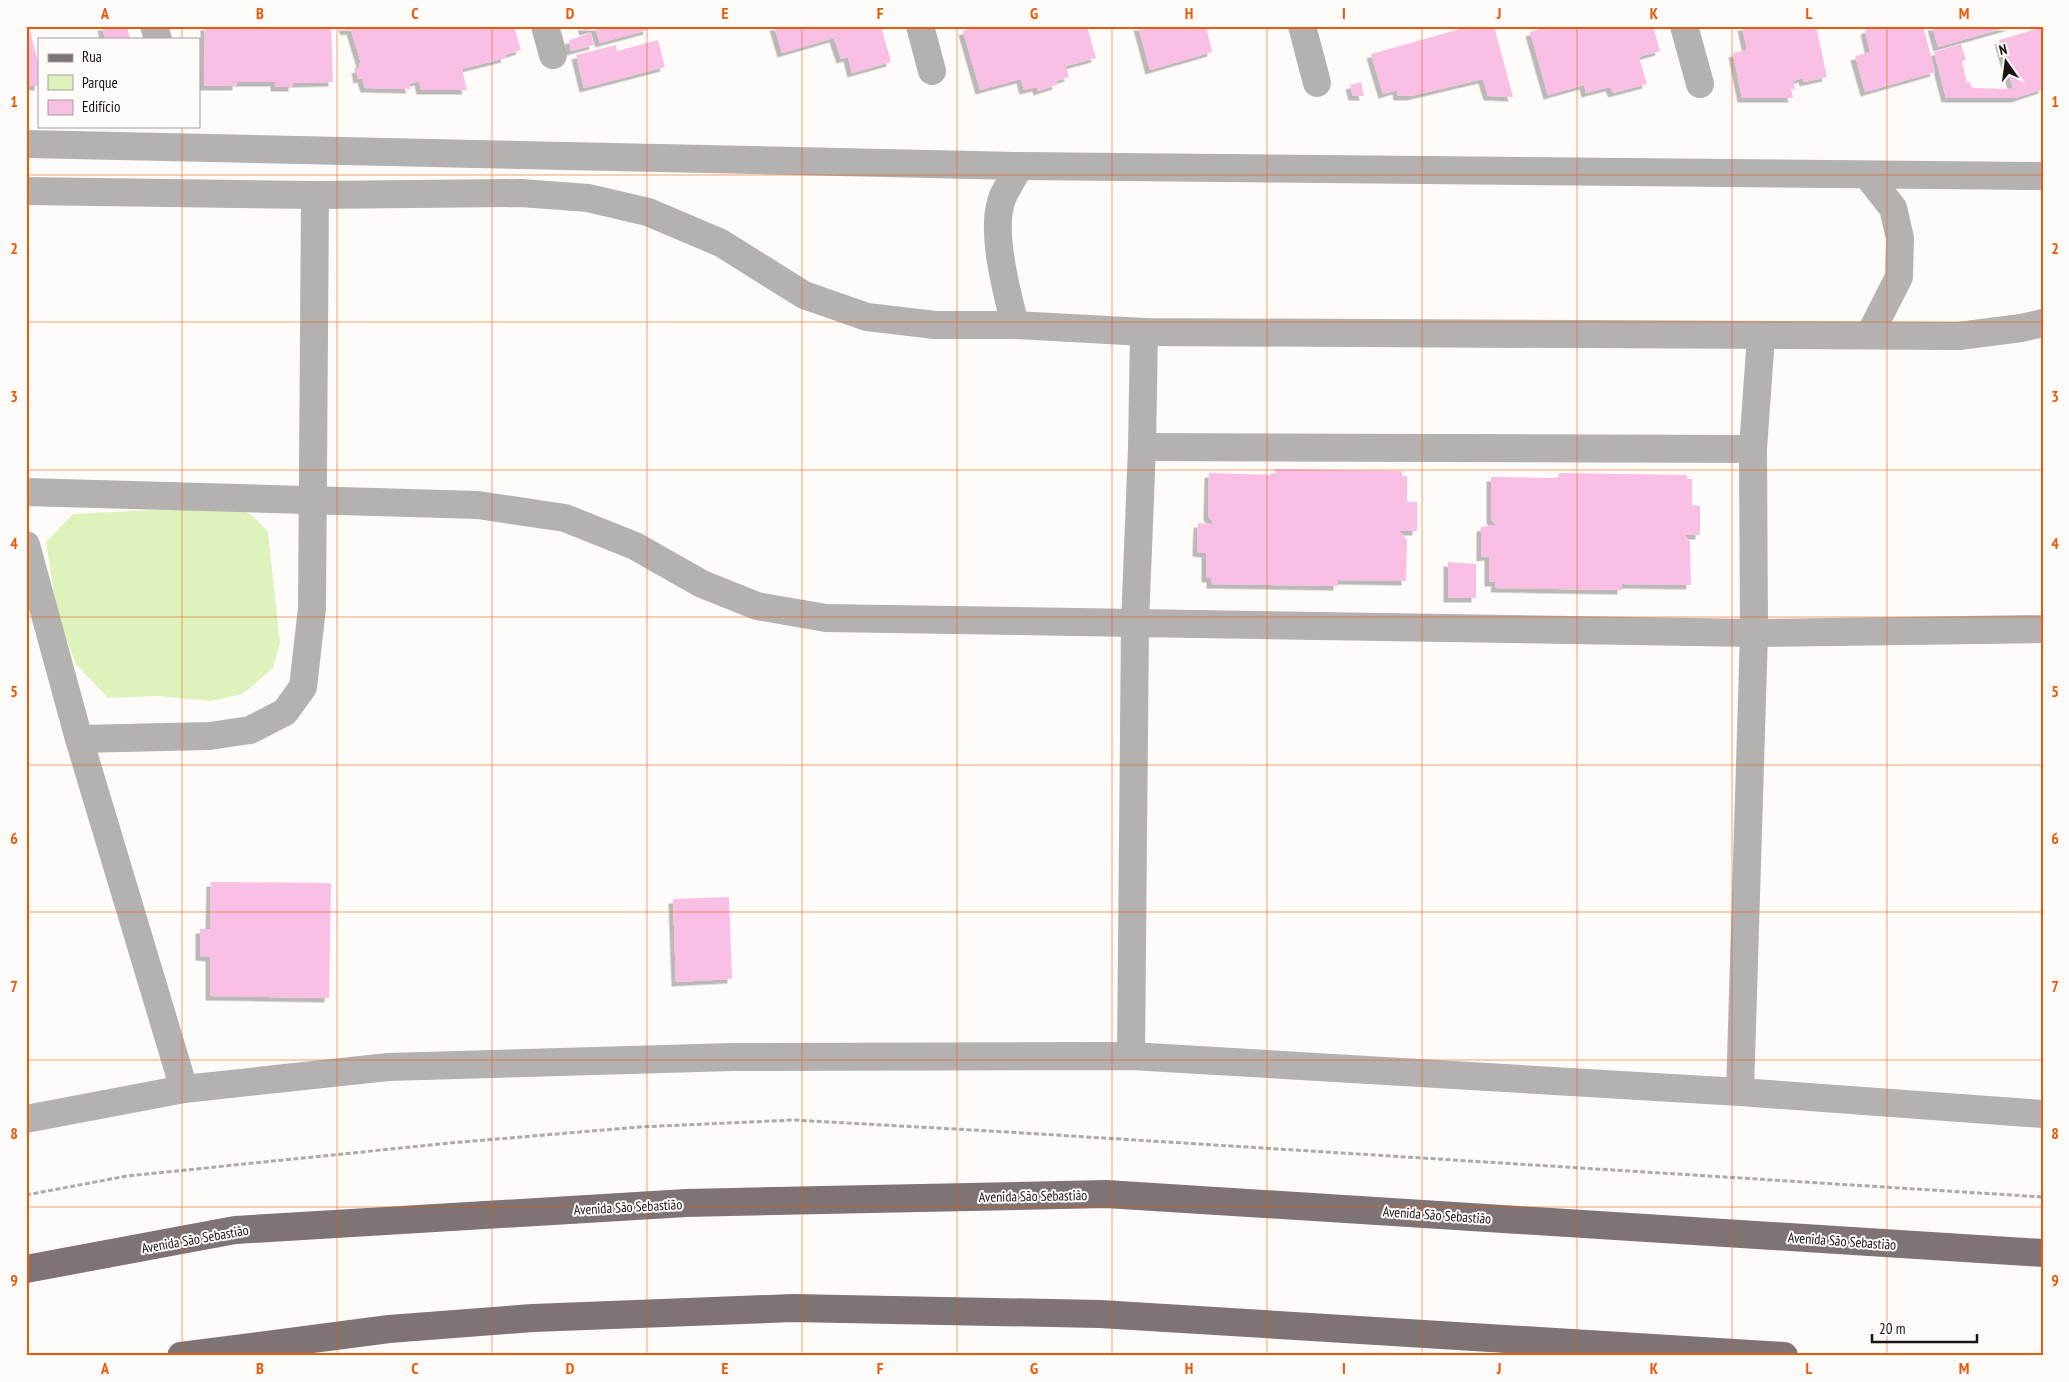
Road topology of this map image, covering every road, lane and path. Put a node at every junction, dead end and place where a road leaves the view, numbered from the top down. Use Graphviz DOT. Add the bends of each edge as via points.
graph roads {
  1 [pos="154,26"];
  2 [pos="545,26"];
  3 [pos="920,26"];
  4 [pos="1302,26"];
  5 [pos="1684,26"];
  6 [pos="158,38"];
  7 [pos="553,56"];
  8 [pos="932,71"];
  9 [pos="1317,83"];
  10 [pos="1700,84"];
  11 [pos="26,144"];
  12 [pos="1020,166"];
  13 [pos="1867,174"];
  14 [pos="2043,176"];
  15 [pos="26,191"];
  16 [pos="315,195"];
  17 [pos="2043,323"];
  18 [pos="1015,325"];
  19 [pos="1144,332"];
  20 [pos="1870,334"];
  21 [pos="1761,336"];
  22 [pos="1142,447"];
  23 [pos="1753,448"];
  24 [pos="26,492"];
  25 [pos="312,501"];
  26 [pos="26,545"];
  27 [pos="1135,624"];
  28 [pos="2043,629"];
  29 [pos="1754,633"];
  30 [pos="79,739"];
  31 [pos="1131,1056"];
  32 [pos="184,1089"];
  33 [pos="1740,1092"];
  34 [pos="2043,1114"];
  35 [pos="26,1119"];
  36 [pos="26,1195"];
  37 [pos="2043,1197"];
  38 [pos="2043,1253"];
  39 [pos="26,1269"];
  40 [pos="181,1356"];
  41 [pos="1784,1356"];
  1 -- 6 [label="street"];
  2 -- 7 [label="street"];
  3 -- 8 [label="street"];
  4 -- 9 [label="street"];
  5 -- 10 [label="street"];
  11 -- 12 [label="street"];
  12 -- 13 [label="street"];
  12 -- 18 [label="street" via="1002,198 998,224 1001,267"];
  13 -- 14 [label="street"];
  13 -- 20 [label="street" via="1893,208 1900,238 1899,277"];
  15 -- 16 [label="street"];
  16 -- 18 [label="street" via="521,193 588,198 648,212 721,243 804,295 867,317 935,325"];
  16 -- 25 [label="street"];
  17 -- 20 [label="street" via="1959,336"];
  18 -- 19 [label="street"];
  19 -- 21 [label="street"];
  19 -- 22 [label="street"];
  20 -- 21 [label="street"];
  21 -- 23 [label="street"];
  22 -- 23 [label="street"];
  22 -- 27 [label="street"];
  23 -- 29 [label="street"];
  24 -- 25 [label="street"];
  25 -- 27 [label="street" via="478,505 565,518 635,546 702,584 757,606 826,618"];
  25 -- 30 [label="street" via="312,608 303,687 285,712 250,730 210,736"];
  26 -- 30 [label="street"];
  27 -- 29 [label="street"];
  27 -- 31 [label="street"];
  28 -- 29 [label="street"];
  29 -- 33 [label="street"];
  30 -- 32 [label="street"];
  31 -- 32 [label="street" via="733,1057 398,1067"];
  31 -- 33 [label="street"];
  32 -- 35 [label="street"];
  33 -- 34 [label="street"];
  36 -- 37 [label="path" via="127,1176 450,1143 639,1127 794,1120"];
  38 -- 39 [label="main road, Avenida São Sebastião" via="1106,1194 686,1203 235,1230"];
  40 -- 41 [label="main road" via="389,1329 504,1320 793,1308 1100,1314"];
}
